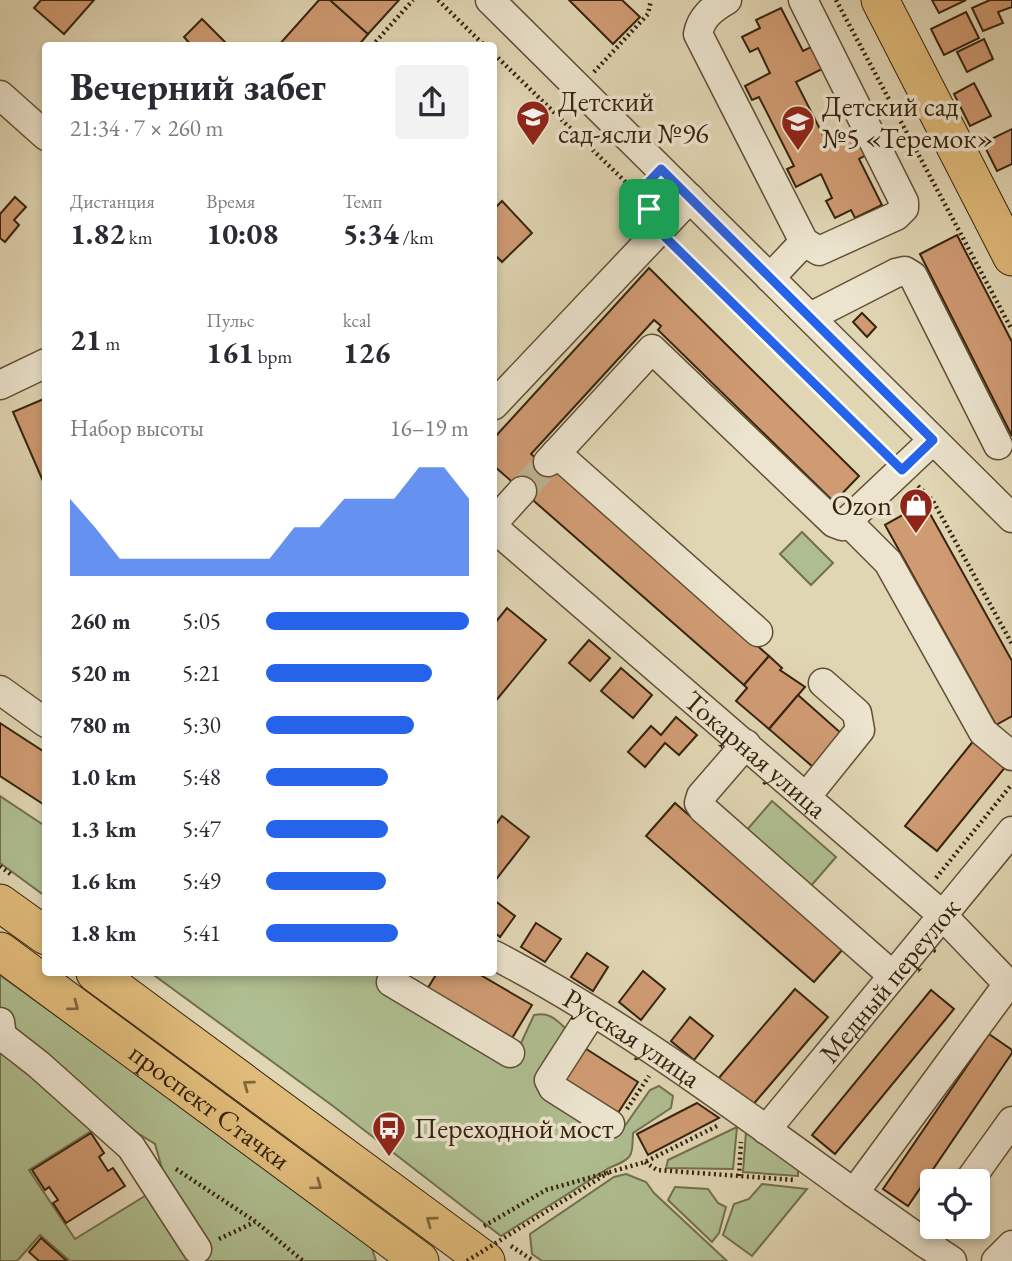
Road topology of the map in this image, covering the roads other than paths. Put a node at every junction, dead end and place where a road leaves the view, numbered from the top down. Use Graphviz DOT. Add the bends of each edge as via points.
graph roads {
  1 [pos="491,0"];
  2 [pos="727,0"];
  3 [pos="803,0"];
  4 [pos="880,0"];
  5 [pos="0,95"];
  6 [pos="42,132"];
  7 [pos="690,198"];
  8 [pos="804,242"];
  9 [pos="1009,246"];
  10 [pos="770,278"];
  11 [pos="810,317"];
  12 [pos="42,365"];
  13 [pos="0,386"];
  14 [pos="497,402"];
  15 [pos="933,440"];
  16 [pos="998,445"];
  17 [pos="522,491"];
  18 [pos="1012,518"];
  19 [pos="497,519"];
  20 [pos="849,523"];
  21 [pos="497,531"];
  22 [pos="758,632"];
  23 [pos="822,683"];
  24 [pos="0,691"];
  25 [pos="42,720"];
  26 [pos="746,744"];
  27 [pos="1012,756"];
  28 [pos="806,797"];
  29 [pos="1012,831"];
  30 [pos="0,903"];
  31 [pos="941,914"];
  32 [pos="42,933"];
  33 [pos="1,954"];
  34 [pos="497,957"];
  35 [pos="892,975"];
  36 [pos="100,976"];
  37 [pos="387,976"];
  38 [pos="1010,986"];
  39 [pos="592,1013"];
  40 [pos="0,1022"];
  41 [pos="510,1053"];
  42 [pos="1012,1121"];
  43 [pos="610,1124"];
  44 [pos="766,1130"];
  45 [pos="978,1169"];
  46 [pos="854,1193"];
  47 [pos="920,1229"];
  48 [pos="934,1239"];
  49 [pos="1012,1245"];
  50 [pos="197,1250"];
  51 [pos="420,1261"];
  52 [pos="486,1261"];
  53 [pos="952,1261"];
  54 [pos="996,1261"];
  1 -- 7 [label="street"];
  2 -- 8 [label="street" via="713,8 698,34"];
  3 -- 8 [label="street" via="904,202 896,216 818,251"];
  4 -- 9 [label="main road"];
  5 -- 6 [label="street"];
  7 -- 10 [label="street"];
  7 -- 14 [label="street"];
  8 -- 10 [label="street"];
  10 -- 11 [label="street"];
  11 -- 15 [label="street"];
  11 -- 16 [label="street" via="896,273 905,271 913,276"];
  12 -- 13 [label="street"];
  15 -- 18 [label="street"];
  15 -- 20 [label="street"];
  17 -- 19 [label="street"];
  20 -- 22 [label="street" via="834,523 652,349 552,457"];
  20 -- 27 [label="street" via="888,562 983,732"];
  21 -- 26 [label="street, Токарная улица"];
  23 -- 28 [label="street" via="858,713 860,730"];
  24 -- 25 [label="street"];
  26 -- 28 [label="street, Токарная улица"];
  26 -- 35 [label="street" via="699,803"];
  28 -- 31 [label="street, Токарная улица"];
  29 -- 31 [label="street, Медный переулок"];
  30 -- 32 [label="main road"];
  31 -- 35 [label="street, Медный переулок"];
  31 -- 38 [label="street, Токарная улица"];
  33 -- 51 [label="main road, проспект Стачки, one-way"];
  34 -- 39 [label="street, Русская улица"];
  35 -- 44 [label="street, Медный переулок"];
  52 -- 36 [label="main road, проспект Стачки, one-way"];
  37 -- 41 [label="street"];
  38 -- 46 [label="street"];
  39 -- 43 [label="street" via="549,1080 552,1088"];
  39 -- 44 [label="street, Русская улица"];
  40 -- 50 [label="street" via="2,1036 131,1147"];
  42 -- 45 [label="street"];
  44 -- 46 [label="street, Русская улица"];
  46 -- 47 [label="street, Русская улица"];
  48 -- 53 [label="street, Русская улица"];
  49 -- 54 [label="street"];
}
